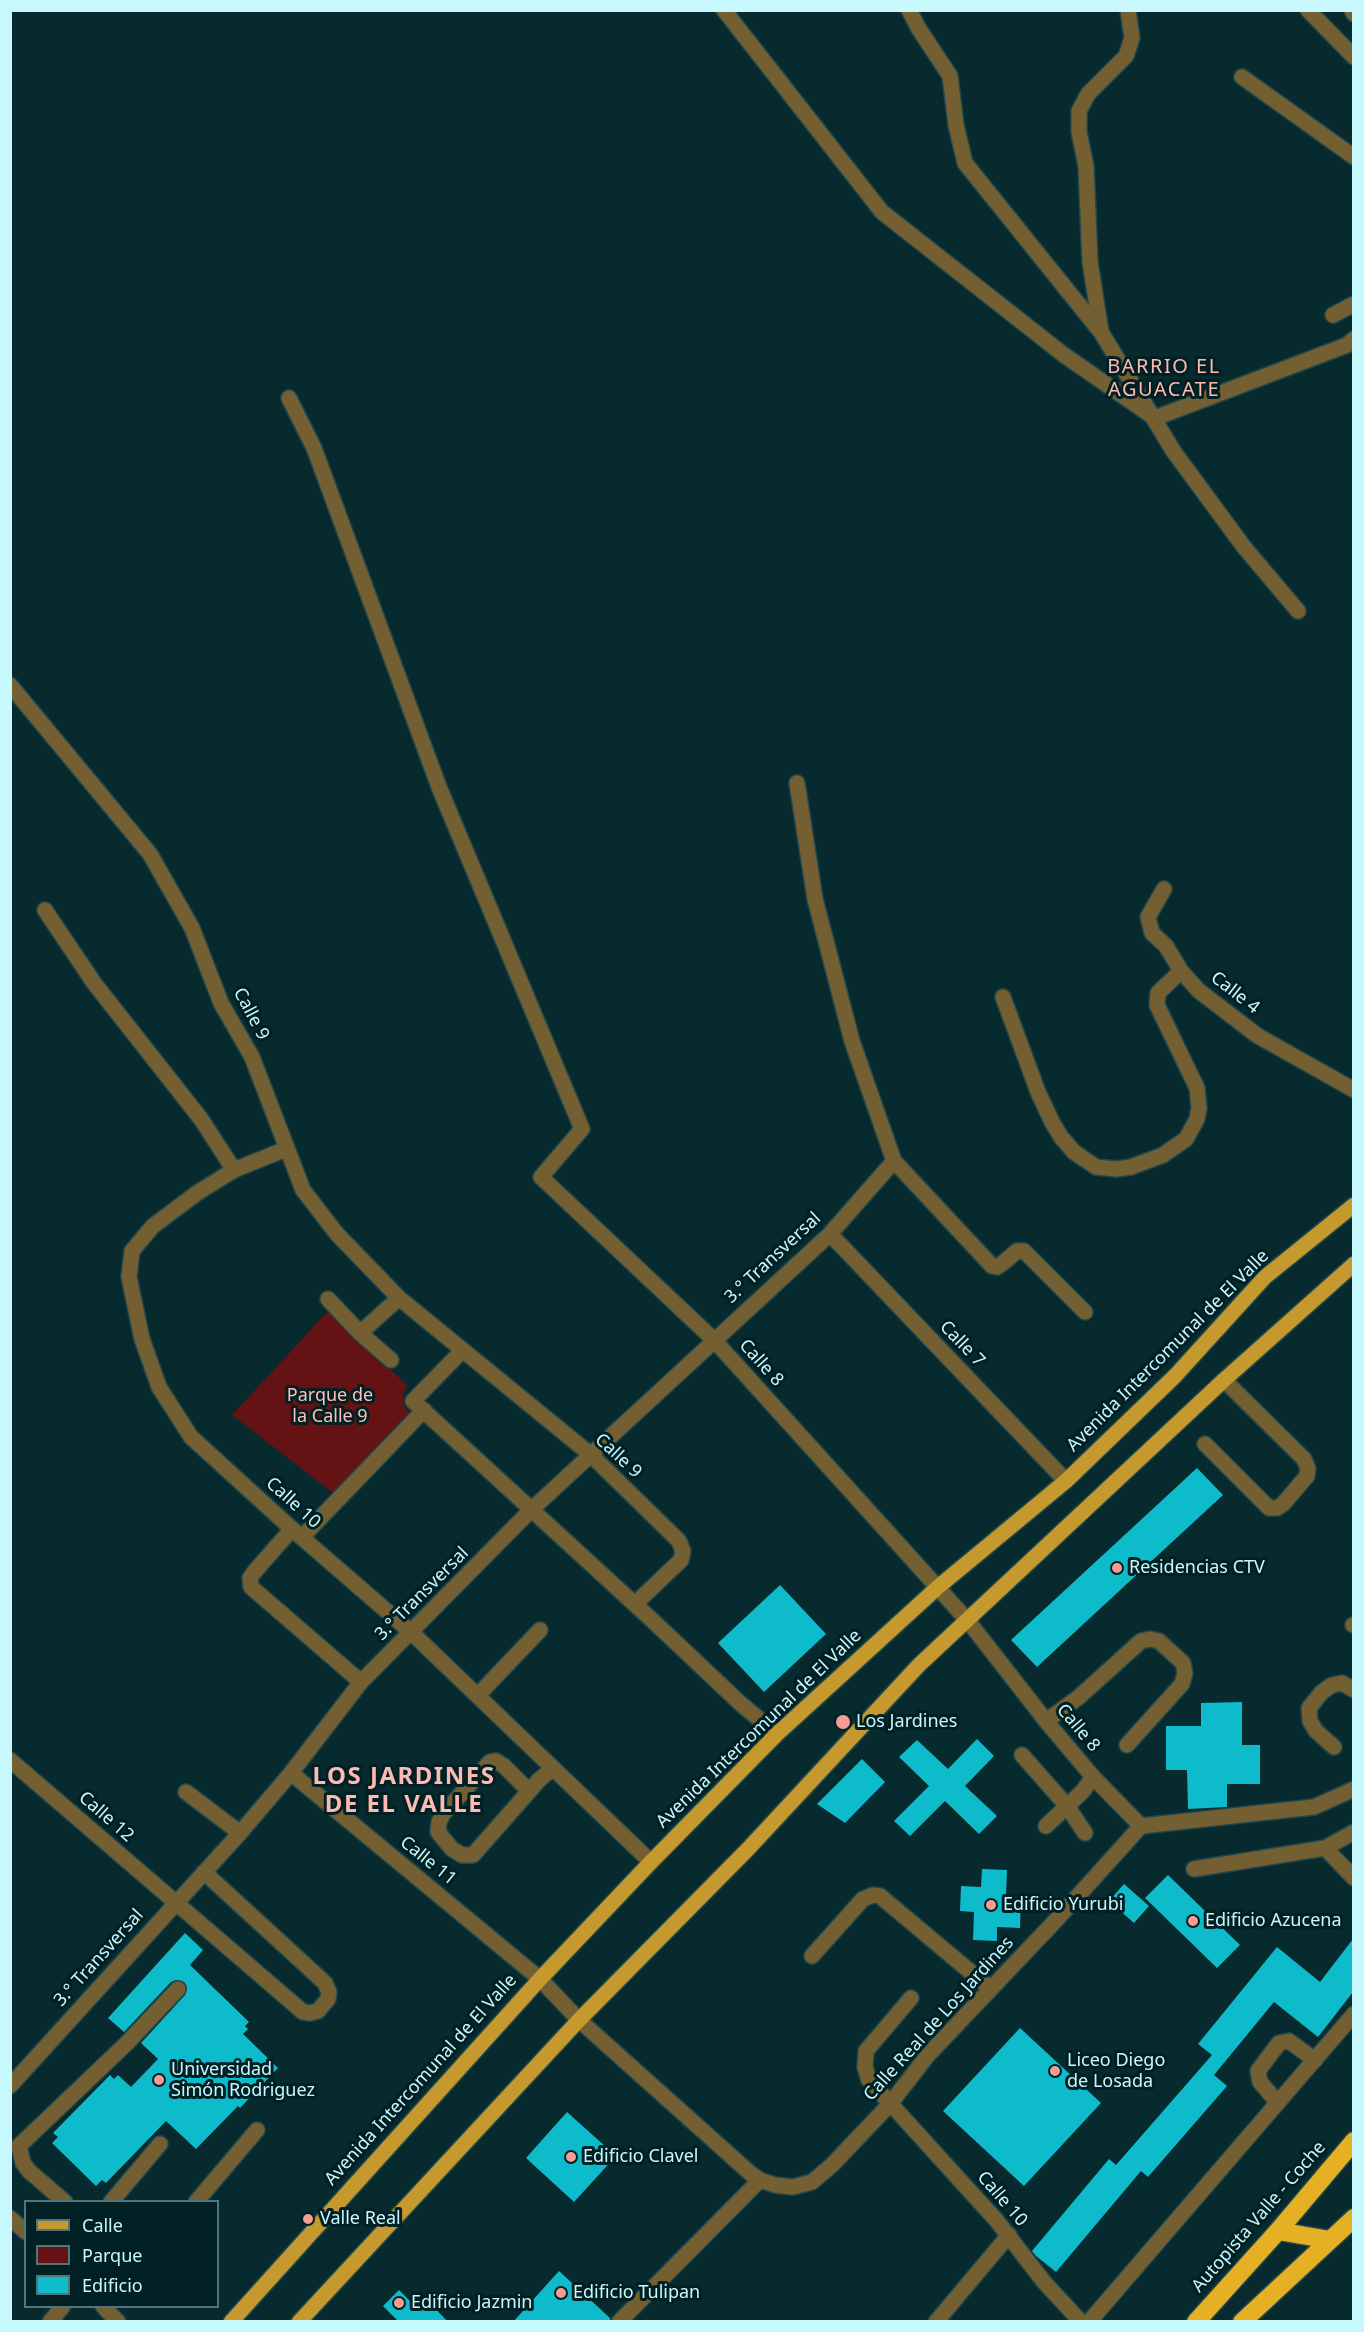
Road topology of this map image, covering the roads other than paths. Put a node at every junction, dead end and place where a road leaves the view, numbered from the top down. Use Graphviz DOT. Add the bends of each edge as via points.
graph roads {
  1 [pos="724,10"];
  2 [pos="909,10"];
  3 [pos="1128,10"];
  4 [pos="1308,10"];
  5 [pos="1353,57"];
  6 [pos="1242,77"];
  7 [pos="1353,157"];
  8 [pos="1353,304"];
  9 [pos="1333,315"];
  10 [pos="1101,332"];
  11 [pos="1353,339"];
  12 [pos="289,398"];
  13 [pos="1155,418"];
  14 [pos="1298,611"];
  15 [pos="10,685"];
  16 [pos="797,783"];
  17 [pos="1164,889"];
  18 [pos="45,910"];
  19 [pos="1181,971"];
  20 [pos="1003,997"];
  21 [pos="1353,1090"];
  22 [pos="286,1149"];
  23 [pos="894,1161"];
  24 [pos="234,1170"];
  25 [pos="1353,1205"];
  26 [pos="830,1234"];
  27 [pos="1353,1264"];
  28 [pos="328,1299"];
  29 [pos="399,1299"];
  30 [pos="1085,1312"];
  31 [pos="360,1333"];
  32 [pos="714,1340"];
  33 [pos="462,1351"];
  34 [pos="391,1360"];
  35 [pos="1224,1380"];
  36 [pos="424,1410"];
  37 [pos="1205,1444"];
  38 [pos="590,1454"];
  39 [pos="1066,1481"];
  40 [pos="532,1509"];
  41 [pos="297,1533"];
  42 [pos="938,1587"];
  43 [pos="635,1604"];
  44 [pos="968,1621"];
  45 [pos="540,1630"];
  46 [pos="412,1633"];
  47 [pos="361,1682"];
  48 [pos="1353,1689"];
  49 [pos="478,1695"];
  50 [pos="1046,1722"];
  51 [pos="777,1734"];
  52 [pos="1127,1744"];
  53 [pos="1334,1747"];
  54 [pos="1022,1755"];
  55 [pos="10,1760"];
  56 [pos="552,1769"];
  57 [pos="291,1773"];
  58 [pos="1093,1777"];
  59 [pos="1353,1789"];
  60 [pos="529,1791"];
  61 [pos="186,1792"];
  62 [pos="1067,1806"];
  63 [pos="1046,1826"];
  64 [pos="1141,1826"];
  65 [pos="1353,1832"];
  66 [pos="240,1833"];
  67 [pos="1085,1833"];
  68 [pos="1326,1848"];
  69 [pos="651,1862"];
  70 [pos="1194,1869"];
  71 [pos="204,1872"];
  72 [pos="1353,1878"];
  73 [pos="176,1902"];
  74 [pos="812,1956"];
  75 [pos="540,1978"];
  76 [pos="177,1989"];
  77 [pos="991,1989"];
  78 [pos="910,1998"];
  79 [pos="1353,2014"];
  80 [pos="579,2020"];
  81 [pos="1315,2060"];
  82 [pos="10,2086"];
  83 [pos="1278,2103"];
  84 [pos="890,2104"];
  85 [pos="257,2130"];
  86 [pos="1353,2141"];
  87 [pos="160,2144"];
  88 [pos="760,2180"];
  89 [pos="63,2200"];
  90 [pos="113,2200"];
  91 [pos="198,2200"];
  92 [pos="10,2218"];
  93 [pos="1353,2218"];
  94 [pos="24,2230"];
  95 [pos="1278,2231"];
  96 [pos="1009,2235"];
  97 [pos="1330,2240"];
  98 [pos="62,2308"];
  99 [pos="105,2308"];
  100 [pos="50,2322"];
  101 [pos="118,2322"];
  102 [pos="231,2322"];
  103 [pos="299,2322"];
  104 [pos="619,2322"];
  105 [pos="936,2322"];
  106 [pos="1081,2322"];
  107 [pos="1089,2322"];
  108 [pos="1196,2322"];
  109 [pos="1242,2322"];
  1 -- 13 [label="street" via="882,212 1064,355"];
  2 -- 10 [label="street" via="950,76 965,163"];
  3 -- 10 [label="street" via="1132,38 1126,56 1088,94 1079,111 1090,262"];
  4 -- 5 [label="street"];
  6 -- 7 [label="street"];
  8 -- 9 [label="street"];
  10 -- 13 [label="street"];
  11 -- 13 [label="street" via="1347,345"];
  12 -- 32 [label="street, Calle 8" via="314,448 439,787 582,1129 541,1178"];
  13 -- 14 [label="street" via="1174,452 1244,547"];
  15 -- 22 [label="street, Calle 9" via="150,854 192,928 221,1003 252,1057"];
  16 -- 23 [label="street" via="815,899 852,1041"];
  17 -- 19 [label="street, Calle 4" via="1148,917 1152,933 1166,946"];
  18 -- 24 [label="street" via="94,983 201,1119"];
  19 -- 20 [label="street" via="1158,993 1157,1005 1197,1088 1197,1119 1186,1139 1163,1155 1131,1167 1096,1167 1074,1152 1062,1137 1038,1092"];
  19 -- 21 [label="street, Calle 4" via="1199,991 1258,1036"];
  22 -- 24 [label="street, Calle 10"];
  22 -- 29 [label="street, Calle 9" via="303,1190 337,1234"];
  23 -- 26 [label="street, 3.° Transversal"];
  23 -- 30 [label="street" via="992,1266 997,1267 1017,1251 1024,1251"];
  24 -- 41 [label="street, Calle 10" via="153,1226 132,1251 129,1277 142,1339 159,1387 191,1437"];
  25 -- 39 [label="main road, Avenida Intercomunal de El Valle" via="1265,1277 1175,1376"];
  26 -- 32 [label="street, 3.° Transversal"];
  26 -- 39 [label="street, Calle 7"];
  27 -- 35 [label="main road"];
  28 -- 31 [label="street"];
  29 -- 31 [label="street"];
  29 -- 33 [label="street, Calle 9"];
  31 -- 34 [label="street"];
  32 -- 38 [label="street, 3.° Transversal"];
  32 -- 42 [label="street, Calle 8"];
  33 -- 36 [label="street" via="413,1401"];
  33 -- 38 [label="street, Calle 9"];
  35 -- 37 [label="street" via="1304,1459 1307,1476 1282,1504 1269,1508"];
  35 -- 44 [label="main road"];
  36 -- 40 [label="street"];
  36 -- 41 [label="street"];
  38 -- 40 [label="street, 3.° Transversal"];
  38 -- 43 [label="street, Calle 9" via="679,1541 683,1551 681,1560"];
  39 -- 42 [label="main road, Avenida Intercomunal de El Valle"];
  40 -- 43 [label="street"];
  40 -- 46 [label="street, 3.° Transversal"];
  41 -- 46 [label="street, Calle 10"];
  41 -- 47 [label="street" via="255,1570 250,1578 251,1587"];
  42 -- 44 [label="street, Calle 8"];
  42 -- 51 [label="main road, Avenida Intercomunal de El Valle"];
  43 -- 51 [label="street"];
  44 -- 50 [label="street, Calle 8"];
  44 -- 80 [label="main road" via="919,1665 748,1849"];
  45 -- 49 [label="street"];
  46 -- 47 [label="street, 3.° Transversal"];
  46 -- 49 [label="street, Calle 10"];
  47 -- 57 [label="street, 3.° Transversal"];
  48 -- 53 [label="street" via="1342,1683 1332,1685 1309,1708 1316,1731"];
  49 -- 56 [label="street, Calle 10"];
  50 -- 52 [label="street" via="1141,1641 1150,1638 1159,1641 1182,1664 1185,1673 1182,1684"];
  50 -- 58 [label="street, Calle 8"];
  51 -- 69 [label="main road, Avenida Intercomunal de El Valle"];
  54 -- 62 [label="street"];
  55 -- 73 [label="street, Calle 12"];
  56 -- 60 [label="street"];
  56 -- 69 [label="street, Calle 10"];
  57 -- 66 [label="street, 3.° Transversal"];
  57 -- 75 [label="street, Calle 11"];
  58 -- 62 [label="street"];
  58 -- 64 [label="street, Calle 8"];
  59 -- 64 [label="street" via="1305,1809"];
  60 -- 60 [label="street" via="473,1855 462,1855 452,1849 438,1832 443,1814 490,1762 504,1766"];
  61 -- 66 [label="street"];
  62 -- 63 [label="street"];
  62 -- 67 [label="street"];
  64 -- 77 [label="street, Calle Real de Los Jardines"];
  65 -- 68 [label="street"];
  66 -- 71 [label="street, 3.° Transversal"];
  68 -- 70 [label="street"];
  68 -- 72 [label="street"];
  69 -- 75 [label="main road, Avenida Intercomunal de El Valle"];
  71 -- 73 [label="street, 3.° Transversal"];
  71 -- 73 [label="street, Calle 12" via="325,1983 328,1999 318,2011 303,2012"];
  73 -- 82 [label="street, 3.° Transversal"];
  74 -- 77 [label="street" via="863,1899 880,1896"];
  75 -- 80 [label="street, Calle 11"];
  75 -- 102 [label="main road, Avenida Intercomunal de El Valle"];
  76 -- 89 [label="street" via="20,2146 29,2171"];
  77 -- 84 [label="street, Calle Real de Los Jardines" via="928,2055"];
  78 -- 84 [label="street, Calle 10" via="866,2051 864,2060 869,2080"];
  79 -- 81 [label="street"];
  80 -- 88 [label="street"];
  80 -- 103 [label="main road"];
  81 -- 83 [label="street"];
  81 -- 83 [label="street" via="1289,2041 1279,2043 1258,2071 1260,2082"];
  83 -- 107 [label="street"];
  84 -- 88 [label="street, Calle Real de Los Jardines" via="812,2182 793,2187"];
  84 -- 96 [label="street, Calle 10"];
  85 -- 91 [label="street"];
  86 -- 95 [label="highway, Autopista Valle - Coche"];
  87 -- 90 [label="street"];
  88 -- 104 [label="street"];
  92 -- 94 [label="street"];
  93 -- 97 [label="highway"];
  95 -- 97 [label="highway"];
  95 -- 108 [label="highway, Autopista Valle - Coche"];
  96 -- 105 [label="street"];
  96 -- 106 [label="street, Calle 10" via="1044,2282"];
  97 -- 109 [label="highway"];
  98 -- 100 [label="street"];
  99 -- 101 [label="street"];
}
